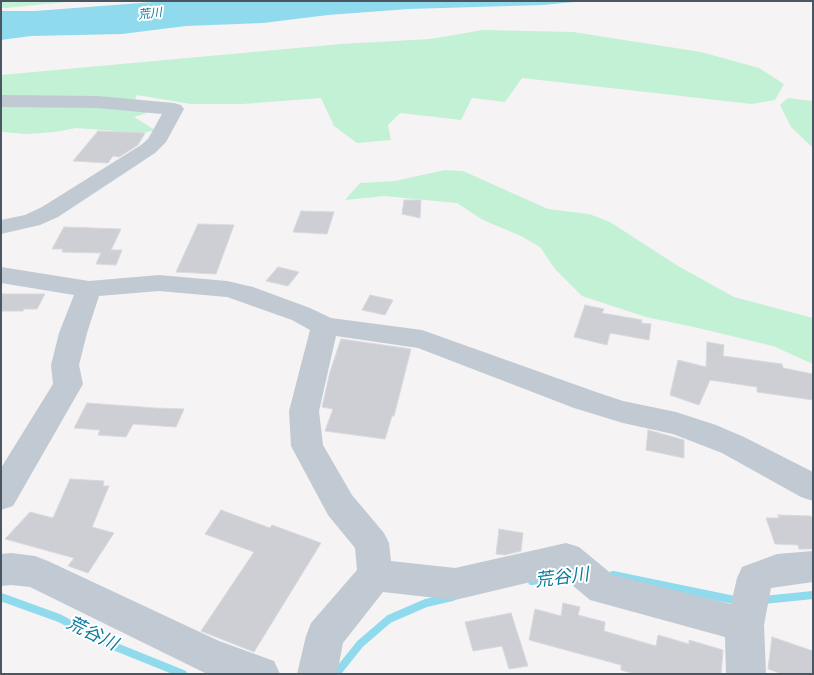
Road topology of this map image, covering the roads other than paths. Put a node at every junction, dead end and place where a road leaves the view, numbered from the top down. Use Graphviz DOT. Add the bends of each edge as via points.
graph roads {
  1 [pos="1,101"];
  2 [pos="1,228"];
  3 [pos="1,274"];
  4 [pos="89,289"];
  5 [pos="325,326"];
  6 [pos="813,488"];
  7 [pos="1,496"];
  8 [pos="813,566"];
  9 [pos="1,570"];
  10 [pos="376,575"];
  11 [pos="745,625"];
  12 [pos="312,673"];
  13 [pos="260,674"];
  14 [pos="746,674"];
  1 -- 2 [label="street" via="90,102 174,109 148,150 50,212"];
  3 -- 4 [label="street"];
  4 -- 5 [label="street" via="159,283 227,289 301,314"];
  4 -- 7 [label="street" via="64,365 68,384"];
  5 -- 6 [label="street" via="422,339 585,400 676,423 733,445"];
  5 -- 10 [label="street" via="304,411 307,446 340,505 372,543"];
  8 -- 11 [label="street" via="777,570 755,578"];
  9 -- 13 [label="street" via="35,572 211,656"];
  10 -- 11 [label="street" via="455,584 566,558 603,589"];
  10 -- 12 [label="street" via="326,636"];
  11 -- 14 [label="street"];
}
